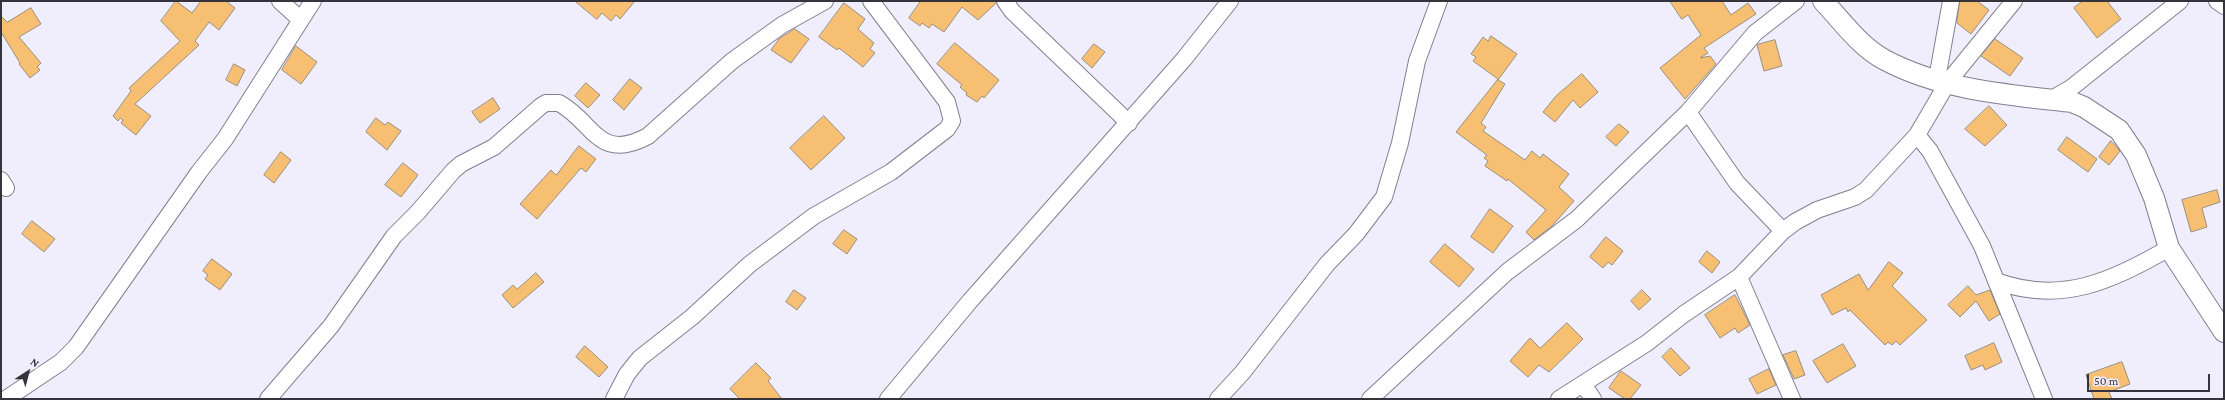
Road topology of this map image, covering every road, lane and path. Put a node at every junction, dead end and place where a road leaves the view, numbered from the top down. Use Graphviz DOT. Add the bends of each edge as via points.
graph roads {
  1 [pos="280,1"];
  2 [pos="313,1"];
  3 [pos="825,1"];
  4 [pos="872,1"];
  5 [pos="1005,1"];
  6 [pos="1230,1"];
  7 [pos="1439,1"];
  8 [pos="1796,1"];
  9 [pos="1823,1"];
  10 [pos="1951,1"];
  11 [pos="2014,1"];
  12 [pos="2180,1"];
  13 [pos="2217,1"];
  14 [pos="2224,6"];
  15 [pos="301,20"];
  16 [pos="1942,81"];
  17 [pos="2050,100"];
  18 [pos="1688,112"];
  19 [pos="1129,123"];
  20 [pos="1917,135"];
  21 [pos="1783,231"];
  22 [pos="2169,248"];
  23 [pos="1739,277"];
  24 [pos="1996,281"];
  25 [pos="2224,332"];
  26 [pos="1583,384"];
  27 [pos="6,399"];
  28 [pos="268,399"];
  29 [pos="614,399"];
  30 [pos="888,399"];
  31 [pos="1218,399"];
  32 [pos="1370,399"];
  33 [pos="1559,399"];
  34 [pos="1593,399"];
  35 [pos="1792,399"];
  36 [pos="2044,399"];
  1 -- 15 [label="street"];
  2 -- 15 [label="street"];
  3 -- 28 [label="street" via="782,25 732,61 648,136 634,143 613,144 599,138 559,103 546,103 541,106 494,147 453,171 394,236 331,326"];
  4 -- 29 [label="street" via="947,102 952,120 947,129 891,172 814,216 750,264 692,317 640,358 627,374"];
  5 -- 19 [label="street" via="1012,11"];
  6 -- 19 [label="street"];
  7 -- 31 [label="street" via="1417,61 1400,143 1384,197 1356,234 1327,264 1242,373"];
  8 -- 18 [label="street" via="1754,33"];
  9 -- 16 [label="street" via="1858,38 1884,60"];
  10 -- 16 [label="street"];
  11 -- 16 [label="street"];
  12 -- 17 [label="street" via="2070,88"];
  13 -- 14 [label="street"];
  15 -- 27 [label="street" via="224,139 76,347 61,362"];
  16 -- 17 [label="street" via="1991,92"];
  16 -- 20 [label="street"];
  17 -- 22 [label="street" via="2072,102 2084,107 2119,130 2136,155 2154,198"];
  18 -- 21 [label="street" via="1736,183"];
  18 -- 32 [label="street" via="1578,219 1507,272"];
  19 -- 30 [label="street" via="970,301"];
  20 -- 21 [label="street" via="1866,190 1855,197 1817,210"];
  20 -- 24 [label="street" via="1930,151 1982,246"];
  21 -- 23 [label="street"];
  22 -- 24 [label="street" via="2137,267 2062,292 2034,291"];
  22 -- 25 [label="street"];
  23 -- 26 [label="street" via="1647,343"];
  23 -- 35 [label="street"];
  24 -- 36 [label="street"];
  26 -- 33 [label="street"];
  26 -- 34 [label="street"];
}
